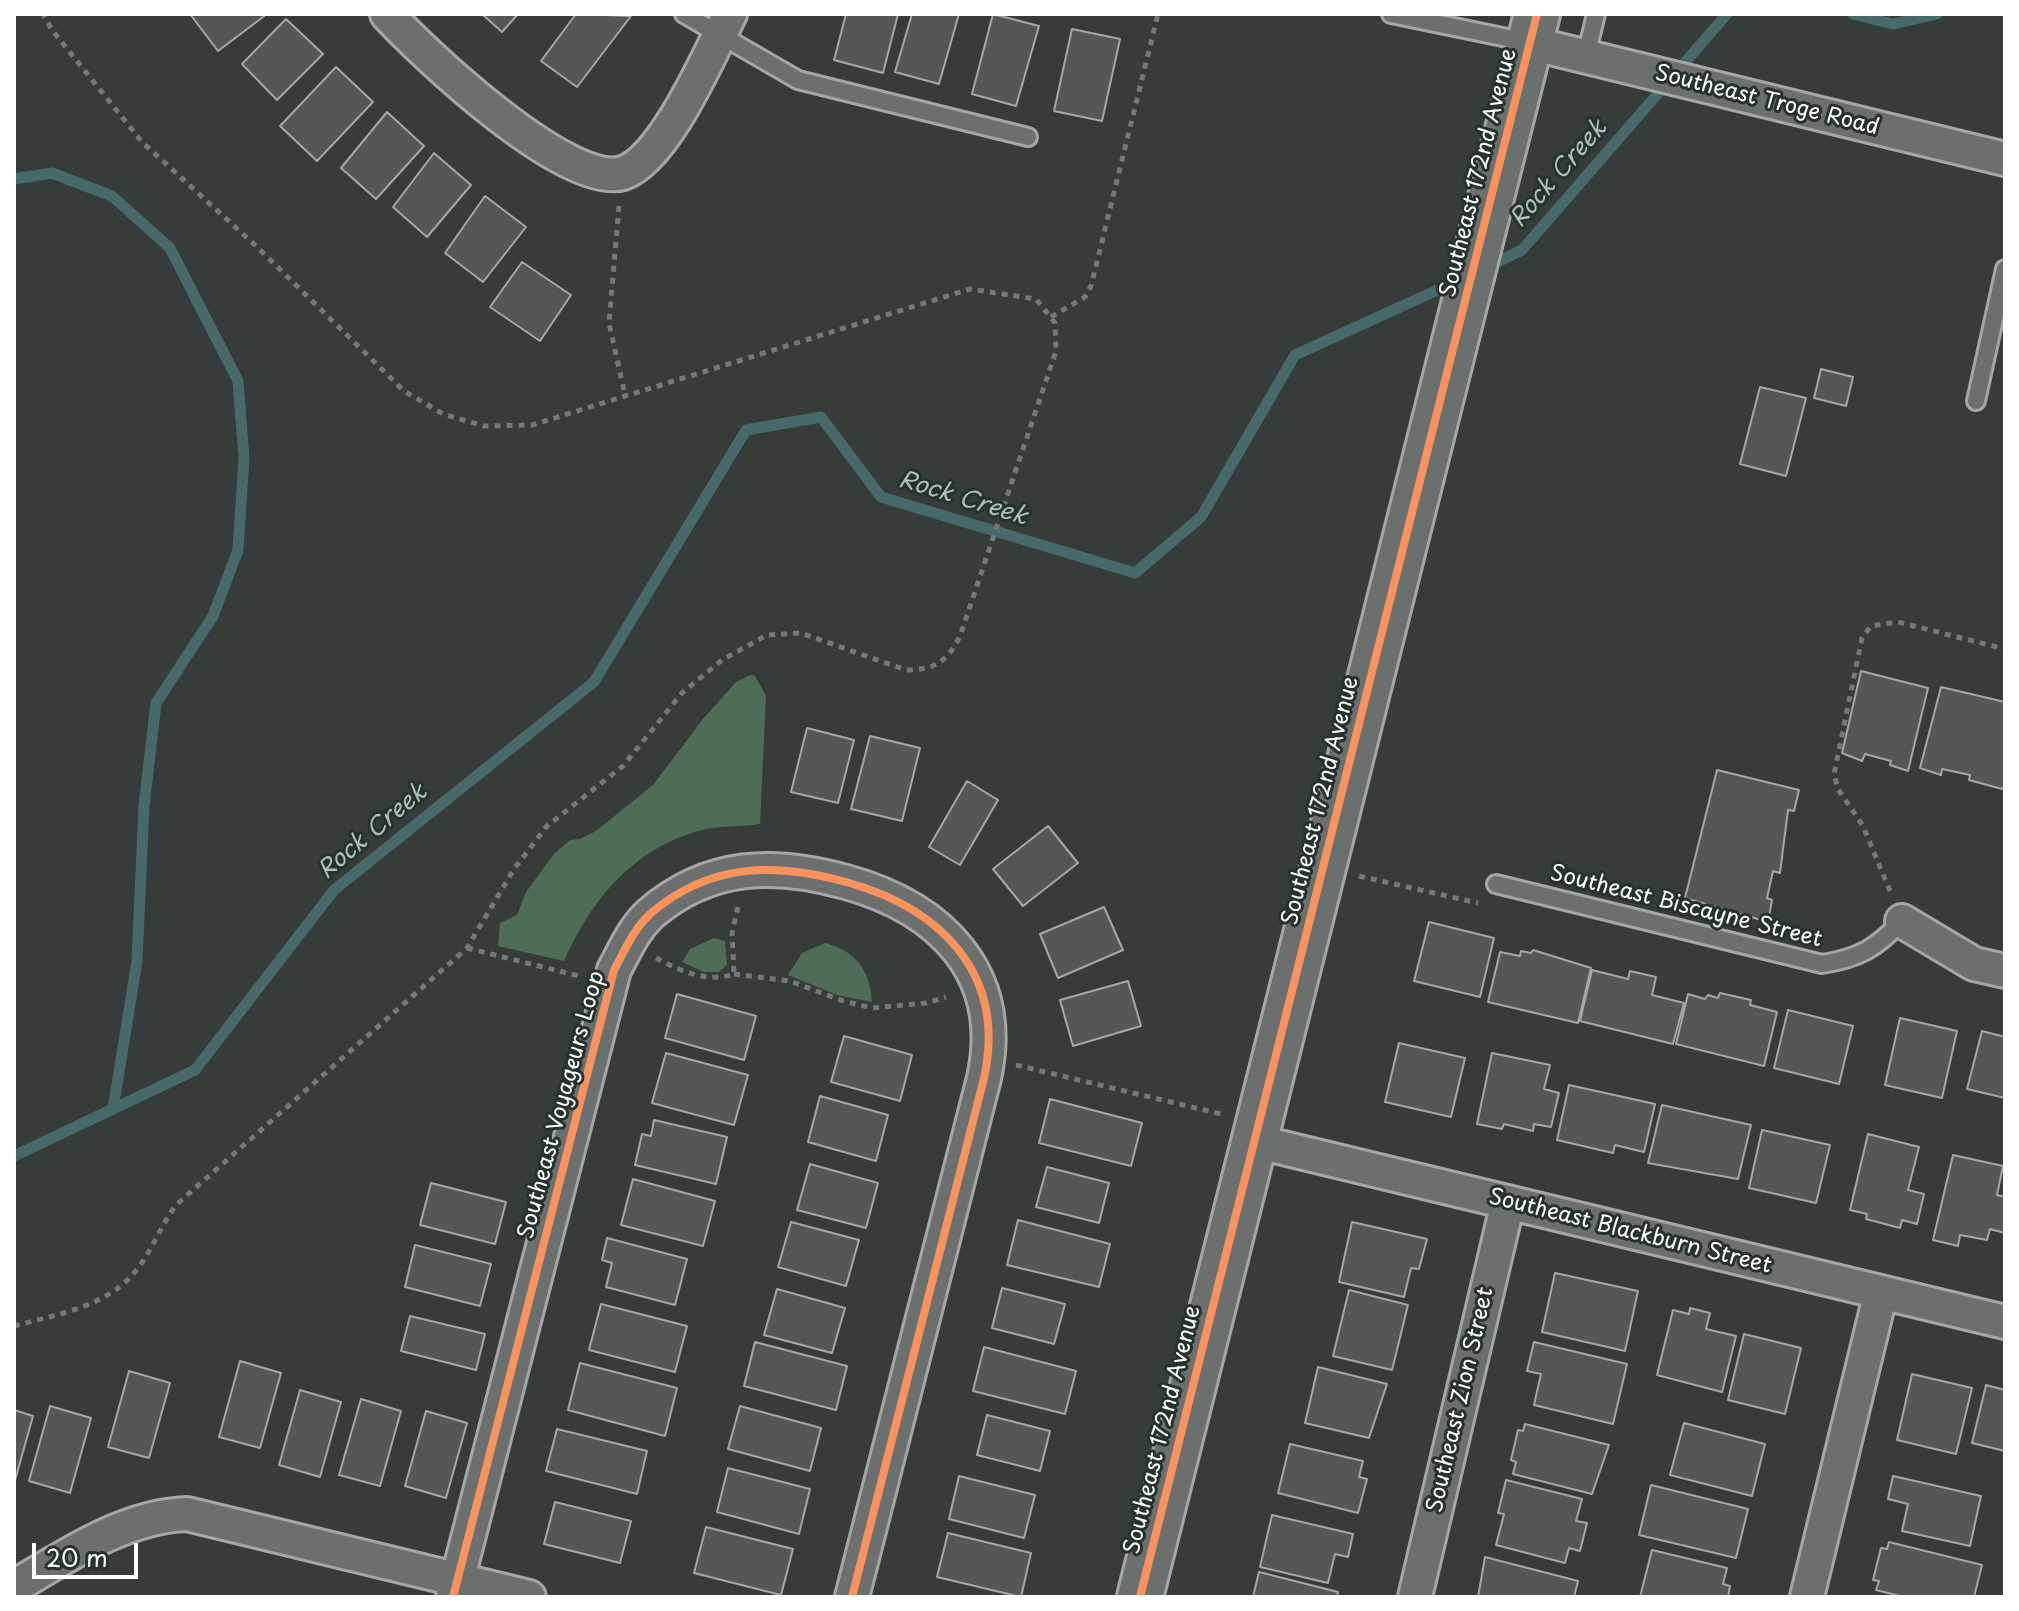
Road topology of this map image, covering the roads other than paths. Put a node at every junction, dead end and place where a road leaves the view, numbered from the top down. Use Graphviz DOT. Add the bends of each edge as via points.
graph roads {
  1 [pos="387,14"];
  2 [pos="684,14"];
  3 [pos="1391,14"];
  4 [pos="1596,14"];
  5 [pos="725,25"];
  6 [pos="1534,29"];
  7 [pos="1586,56"];
  8 [pos="1028,137"];
  9 [pos="2005,159"];
  10 [pos="2005,269"];
  11 [pos="1976,401"];
  12 [pos="1496,884"];
  13 [pos="1902,921"];
  14 [pos="2005,971"];
  15 [pos="1256,1132"];
  16 [pos="1508,1202"];
  17 [pos="1881,1292"];
  18 [pos="2005,1322"];
  19 [pos="14,1587"];
  20 [pos="455,1588"];
  21 [pos="529,1597"];
  22 [pos="852,1597"];
  23 [pos="1140,1597"];
  24 [pos="1415,1597"];
  25 [pos="1807,1597"];
  1 -- 5 [label="street" via="425,54 565,161 595,172 622,173 647,157 663,136"];
  2 -- 5 [label="lane"];
  3 -- 6 [label="lane"];
  4 -- 7 [label="lane"];
  5 -- 8 [label="lane" via="798,80"];
  6 -- 7 [label="street, Southeast Troge Road"];
  6 -- 15 [label="main road, Southeast 172nd Avenue"];
  7 -- 9 [label="street, Southeast Troge Road"];
  10 -- 11 [label="lane"];
  12 -- 13 [label="lane, Southeast Biscayne Street" via="1822,964 1846,961 1878,946"];
  13 -- 14 [label="street" via="1974,964"];
  15 -- 16 [label="street, Southeast Blackburn Street"];
  15 -- 23 [label="main road, Southeast 172nd Avenue"];
  16 -- 17 [label="street, Southeast Blackburn Street"];
  16 -- 24 [label="street, Southeast Zion Street"];
  17 -- 18 [label="street, Southeast Blackburn Street"];
  17 -- 25 [label="street"];
  19 -- 20 [label="street" via="111,1534 168,1514 187,1514"];
  20 -- 21 [label="street"];
  20 -- 22 [label="street, Southeast Voyageurs Loop" via="610,984 629,943 650,915 671,899 713,878 778,868 872,889 914,908 944,931 980,987 989,1037 988,1061"];
}
